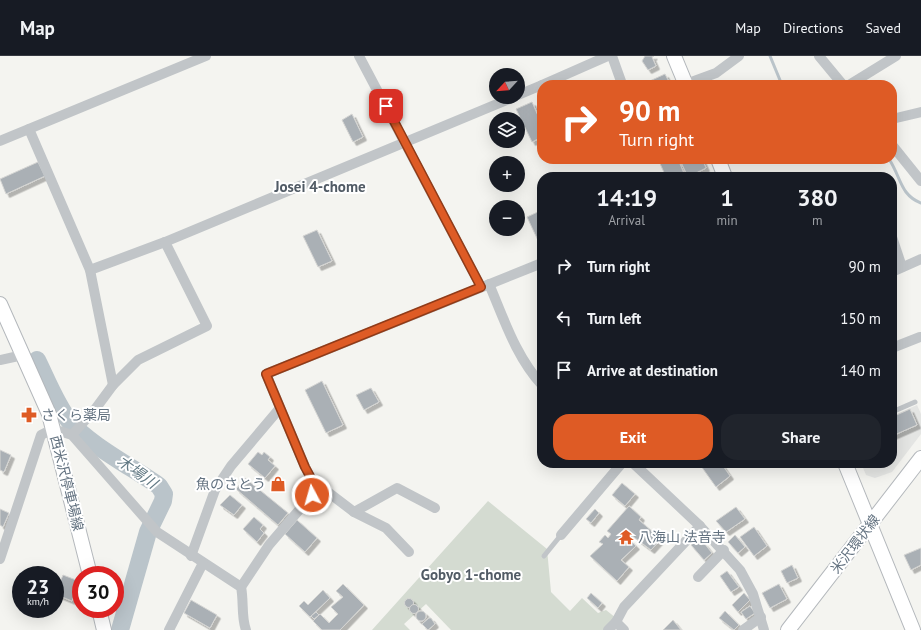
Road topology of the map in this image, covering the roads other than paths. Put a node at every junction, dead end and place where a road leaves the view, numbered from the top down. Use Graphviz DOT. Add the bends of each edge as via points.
graph roads {
  1 [pos="206,56"];
  2 [pos="359,56"];
  3 [pos="608,56"];
  4 [pos="612,56"];
  5 [pos="674,56"];
  6 [pos="739,56"];
  7 [pos="819,56"];
  8 [pos="896,56"];
  9 [pos="553,80"];
  10 [pos="621,80"];
  11 [pos="684,80"];
  12 [pos="698,80"];
  13 [pos="839,80"];
  14 [pos="857,80"];
  15 [pos="537,87"];
  16 [pos="525,92"];
  17 [pos="498,104"];
  18 [pos="921,112"];
  19 [pos="897,118"];
  20 [pos="29,129"];
  21 [pos="0,141"];
  22 [pos="406,143"];
  23 [pos="897,151"];
  24 [pos="921,165"];
  25 [pos="911,169"];
  26 [pos="921,181"];
  27 [pos="165,242"];
  28 [pos="897,252"];
  29 [pos="921,259"];
  30 [pos="537,264"];
  31 [pos="902,267"];
  32 [pos="90,270"];
  33 [pos="897,270"];
  34 [pos="485,285"];
  35 [pos="0,304"];
  36 [pos="920,337"];
  37 [pos="897,346"];
  38 [pos="23,356"];
  39 [pos="0,360"];
  40 [pos="537,379"];
  41 [pos="113,385"];
  42 [pos="915,402"];
  43 [pos="280,408"];
  44 [pos="897,410"];
  45 [pos="53,429"];
  46 [pos="72,435"];
  47 [pos="921,458"];
  48 [pos="618,468"];
  49 [pos="638,468"];
  50 [pos="847,468"];
  51 [pos="312,480"];
  52 [pos="434,508"];
  53 [pos="354,512"];
  54 [pos="870,524"];
  55 [pos="700,526"];
  56 [pos="561,535"];
  57 [pos="724,550"];
  58 [pos="409,552"];
  59 [pos="191,556"];
  60 [pos="544,556"];
  61 [pos="0,559"];
  62 [pos="203,563"];
  63 [pos="88,566"];
  64 [pos="698,577"];
  65 [pos="241,587"];
  66 [pos="761,617"];
  67 [pos="101,618"];
  68 [pos="616,622"];
  69 [pos="104,630"];
  70 [pos="169,630"];
  71 [pos="246,630"];
  72 [pos="608,630"];
  73 [pos="624,630"];
  74 [pos="743,630"];
  75 [pos="764,630"];
  76 [pos="788,630"];
  77 [pos="913,630"];
  1 -- 20 [label="street"];
  2 -- 22 [label="street"];
  3 -- 9 [label="street"];
  4 -- 10 [label="street"];
  5 -- 11 [label="main road"];
  6 -- 12 [label="street" via="716,73"];
  7 -- 13 [label="street"];
  8 -- 14 [label="street"];
  15 -- 16 [label="street"];
  17 -- 22 [label="street"];
  18 -- 19 [label="street"];
  20 -- 21 [label="street"];
  20 -- 32 [label="street"];
  22 -- 27 [label="street"];
  22 -- 34 [label="street"];
  23 -- 25 [label="street"];
  24 -- 25 [label="street"];
  25 -- 26 [label="street"];
  27 -- 32 [label="street"];
  27 -- 41 [label="street" via="207,326 138,360"];
  28 -- 31 [label="street"];
  29 -- 31 [label="street"];
  30 -- 34 [label="street"];
  31 -- 33 [label="street"];
  32 -- 41 [label="street"];
  34 -- 40 [label="street" via="517,351"];
  34 -- 43 [label="street" via="266,374"];
  35 -- 38 [label="main road, 西米沢停車場線"];
  36 -- 37 [label="street"];
  38 -- 39 [label="street"];
  38 -- 45 [label="main road, 西米沢停車場線" via="49,414"];
  41 -- 46 [label="street"];
  42 -- 44 [label="lane"];
  43 -- 51 [label="street"];
  43 -- 59 [label="street" via="231,466 215,490"];
  45 -- 46 [label="street"];
  45 -- 61 [label="street" via="41,435"];
  45 -- 63 [label="main road, 西米沢停車場線"];
  46 -- 59 [label="street" via="157,532"];
  47 -- 54 [label="main road, 米沢環状線"];
  48 -- 56 [label="street"];
  49 -- 55 [label="street"];
  50 -- 54 [label="main road"];
  51 -- 53 [label="street"];
  51 -- 65 [label="street" via="312,495 269,545"];
  52 -- 53 [label="street" via="397,488"];
  53 -- 58 [label="street" via="386,528"];
  54 -- 76 [label="main road, 米沢環状線"];
  54 -- 77 [label="main road"];
  55 -- 57 [label="street"];
  55 -- 68 [label="street" via="624,607"];
  56 -- 60 [label="lane"];
  57 -- 64 [label="street"];
  57 -- 66 [label="street" via="740,570 753,594"];
  59 -- 62 [label="street"];
  62 -- 65 [label="street"];
  62 -- 70 [label="street"];
  65 -- 71 [label="street"];
  66 -- 74 [label="street"];
  66 -- 75 [label="street"];
  67 -- 69 [label="main road"];
  68 -- 72 [label="street"];
  68 -- 73 [label="street"];
}
